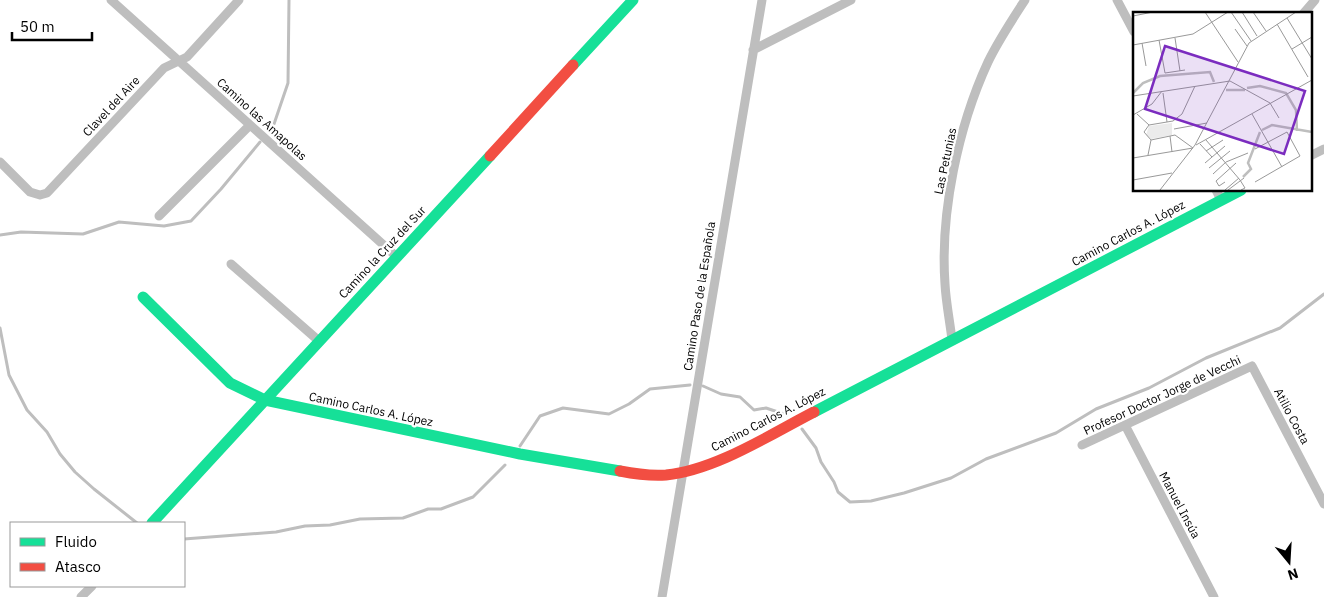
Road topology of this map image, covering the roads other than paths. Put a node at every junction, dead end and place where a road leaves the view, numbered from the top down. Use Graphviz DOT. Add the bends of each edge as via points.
graph roads {
  1 [pos="111,0"];
  2 [pos="239,0"];
  3 [pos="633,0"];
  4 [pos="762,0"];
  5 [pos="851,0"];
  6 [pos="1025,0"];
  7 [pos="1117,0"];
  8 [pos="1315,0"];
  9 [pos="1305,12"];
  10 [pos="1133,30"];
  11 [pos="753,50"];
  12 [pos="177,60"];
  13 [pos="250,125"];
  14 [pos="1324,149"];
  15 [pos="1312,155"];
  16 [pos="0,162"];
  17 [pos="1235,191"];
  18 [pos="1220,193"];
  19 [pos="159,216"];
  20 [pos="397,257"];
  21 [pos="231,264"];
  22 [pos="143,297"];
  23 [pos="952,340"];
  24 [pos="319,342"];
  25 [pos="1252,366"];
  26 [pos="265,400"];
  27 [pos="1125,426"];
  28 [pos="1082,445"];
  29 [pos="683,472"];
  30 [pos="1324,504"];
  31 [pos="153,522"];
  32 [pos="91,587"];
  33 [pos="81,597"];
  34 [pos="662,597"];
  35 [pos="1214,597"];
  1 -- 12 [label="street, Camino las Amapolas"];
  2 -- 12 [label="street, Clavel del Aire" via="187,57"];
  3 -- 20 [label="street, Camino la Cruz del Sur"];
  4 -- 11 [label="street, Camino Paso de la Española"];
  5 -- 11 [label="street"];
  6 -- 23 [label="street, Las Petunias" via="988,62 966,121 952,174 946,228 945,283"];
  7 -- 10 [label="street"];
  8 -- 9 [label="street"];
  11 -- 29 [label="street, Camino Paso de la Española"];
  12 -- 13 [label="street, Camino las Amapolas"];
  12 -- 16 [label="street, Clavel del Aire" via="164,68 47,193 30,192"];
  13 -- 19 [label="street"];
  13 -- 20 [label="street, Camino las Amapolas"];
  14 -- 15 [label="street"];
  17 -- 18 [label="street, Camino Carlos A. López"];
  18 -- 23 [label="street, Camino Carlos A. López"];
  20 -- 24 [label="street, Camino la Cruz del Sur"];
  21 -- 24 [label="street"];
  22 -- 26 [label="street, Camino Carlos A. López" via="230,383"];
  23 -- 29 [label="street, Camino Carlos A. López" via="725,458"];
  24 -- 26 [label="street, Camino la Cruz del Sur"];
  25 -- 27 [label="street, Profesor Doctor Jorge de Vecchi"];
  25 -- 30 [label="street, Atilio Costa"];
  26 -- 29 [label="street, Camino Carlos A. López" via="520,454 638,474 665,476"];
  26 -- 31 [label="street, Camino la Cruz del Sur"];
  27 -- 28 [label="street, Profesor Doctor Jorge de Vecchi"];
  27 -- 35 [label="street, Manuel Insúa"];
  29 -- 34 [label="street, Camino Paso de la Española"];
  32 -- 33 [label="street"];
}
